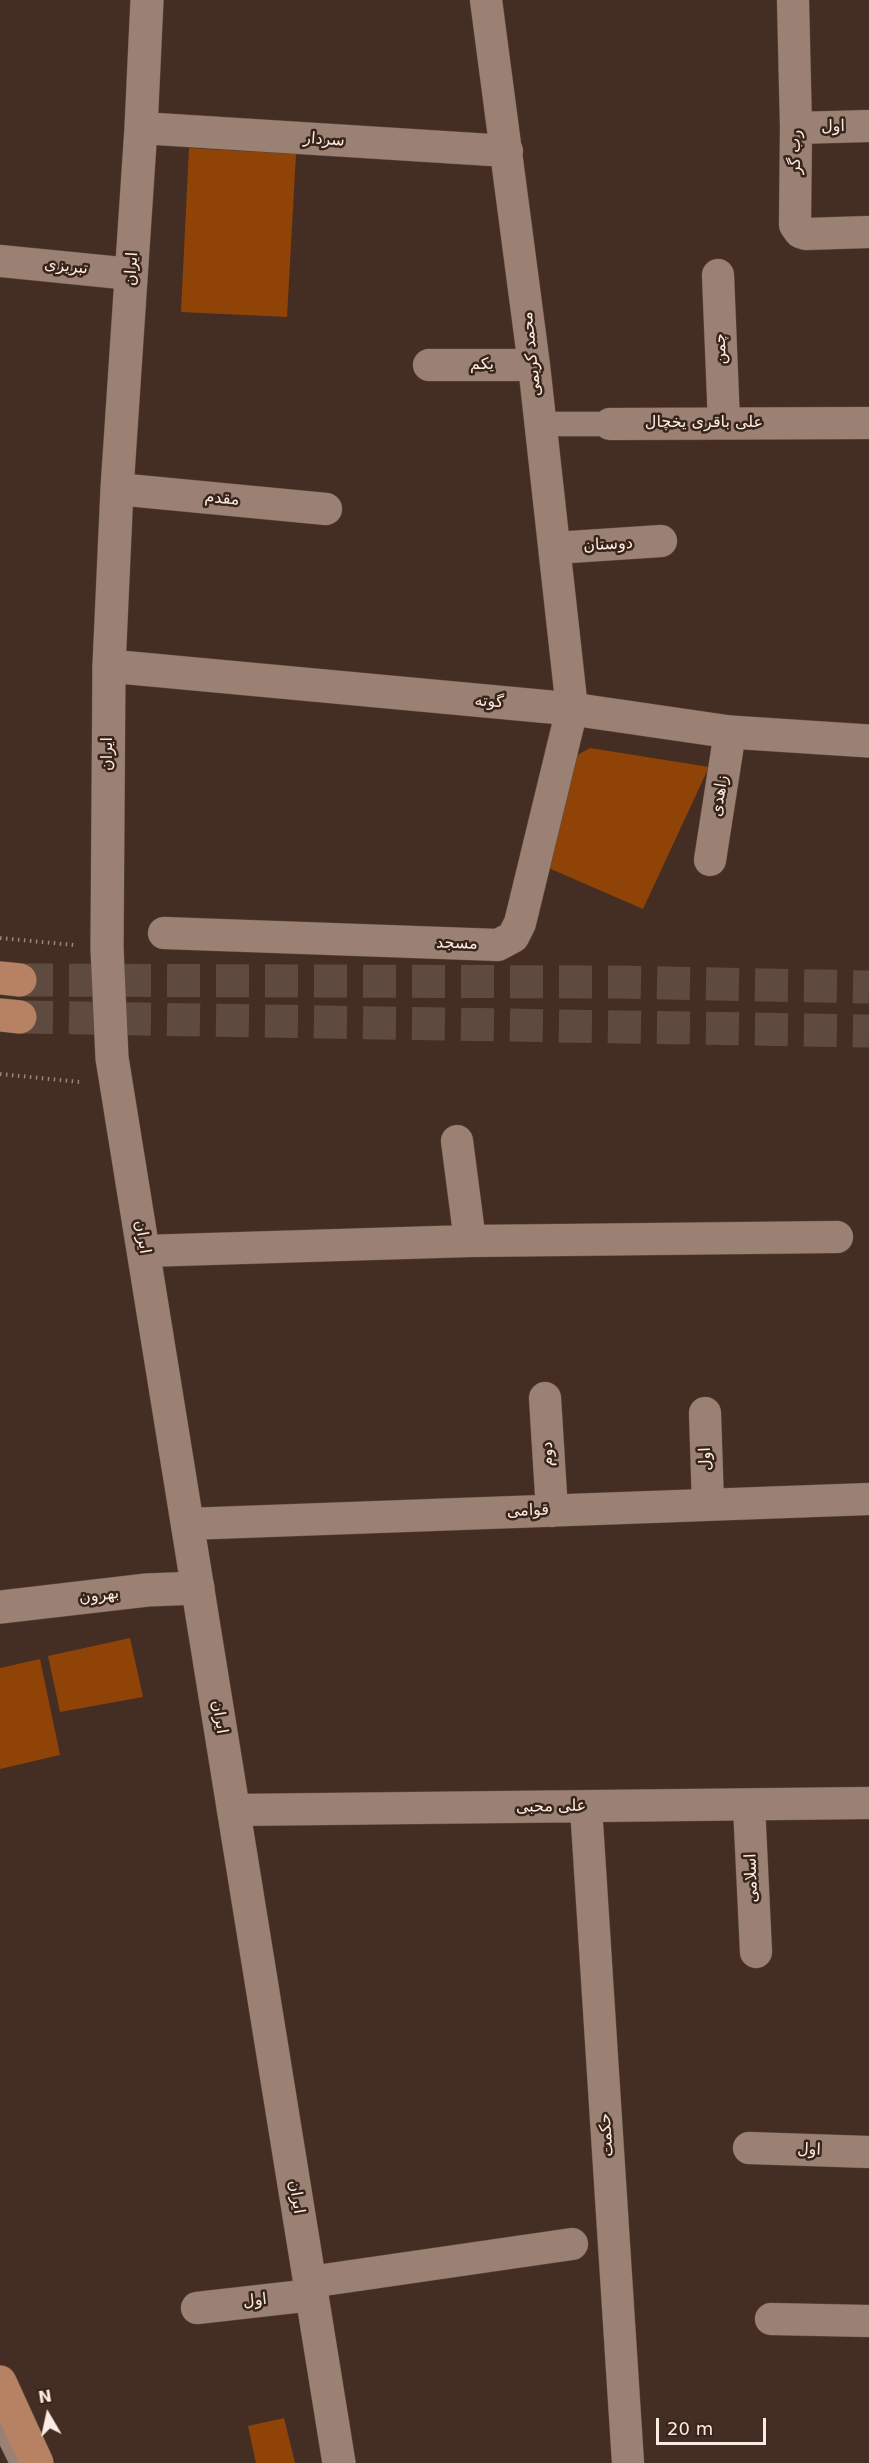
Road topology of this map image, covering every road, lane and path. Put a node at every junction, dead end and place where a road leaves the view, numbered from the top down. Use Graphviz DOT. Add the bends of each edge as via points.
graph roads {
  1 [pos="147,0"];
  2 [pos="486,0"];
  3 [pos="793,0"];
  4 [pos="869,126"];
  5 [pos="141,128"];
  6 [pos="796,128"];
  7 [pos="507,151"];
  8 [pos="869,232"];
  9 [pos="0,261"];
  10 [pos="131,274"];
  11 [pos="718,275"];
  12 [pos="429,365"];
  13 [pos="534,365"];
  14 [pos="724,423"];
  15 [pos="869,423"];
  16 [pos="540,424"];
  17 [pos="610,424"];
  18 [pos="117,489"];
  19 [pos="326,509"];
  20 [pos="661,541"];
  21 [pos="555,548"];
  22 [pos="109,666"];
  23 [pos="572,709"];
  24 [pos="730,732"];
  25 [pos="869,741"];
  26 [pos="710,860"];
  27 [pos="164,933"];
  28 [pos="0,938"];
  29 [pos="107,948"];
  30 [pos="0,1074"];
  31 [pos="116,1085"];
  32 [pos="458,1140"];
  33 [pos="837,1237"];
  34 [pos="470,1242"];
  35 [pos="144,1251"];
  36 [pos="545,1398"];
  37 [pos="705,1413"];
  38 [pos="869,1499"];
  39 [pos="708,1505"];
  40 [pos="552,1510"];
  41 [pos="187,1524"];
  42 [pos="198,1588"];
  43 [pos="0,1607"];
  44 [pos="869,1803"];
  45 [pos="749,1805"];
  46 [pos="586,1807"];
  47 [pos="233,1810"];
  48 [pos="756,1952"];
  49 [pos="749,2148"];
  50 [pos="869,2152"];
  51 [pos="572,2244"];
  52 [pos="311,2288"];
  53 [pos="197,2308"];
  54 [pos="771,2319"];
  55 [pos="869,2321"];
  56 [pos="0,2382"];
  57 [pos="0,2428"];
  58 [pos="17,2463"];
  59 [pos="38,2463"];
  60 [pos="339,2463"];
  61 [pos="628,2463"];
  1 -- 5 [label="main road, ایران"];
  2 -- 7 [label="street, محمد کریمی"];
  3 -- 6 [label="street, رب گر"];
  4 -- 6 [label="street, اول"];
  5 -- 7 [label="street, سردار"];
  5 -- 10 [label="main road, ایران"];
  6 -- 8 [label="street, رب گر" via="795,225 800,232"];
  7 -- 13 [label="street, محمد کریمی"];
  9 -- 10 [label="street, تبریزی"];
  10 -- 18 [label="main road, ایران"];
  11 -- 14 [label="street, چمن"];
  12 -- 13 [label="street, یکم"];
  13 -- 16 [label="street, محمد کریمی"];
  14 -- 15 [label="street, علی باقری یخچال"];
  14 -- 17 [label="street, علی باقری یخچال"];
  16 -- 17 [label="street, علی باقری یخچال"];
  16 -- 21 [label="street, محمد کریمی"];
  18 -- 19 [label="street, مقدم"];
  18 -- 22 [label="main road, ایران"];
  20 -- 21 [label="street, دوستان"];
  21 -- 23 [label="street, محمد کریمی"];
  22 -- 23 [label="main road, گوته"];
  22 -- 29 [label="main road, ایران"];
  23 -- 24 [label="main road, گوته"];
  23 -- 27 [label="street, مسجد" via="520,923 513,937 498,945"];
  24 -- 25 [label="main road, گوته"];
  24 -- 26 [label="street, زاهدی"];
  28 -- 29 [label="path"];
  29 -- 31 [label="main road, ایران"];
  30 -- 31 [label="path"];
  31 -- 35 [label="main road, ایران"];
  32 -- 34 [label="street"];
  33 -- 34 [label="street"];
  34 -- 35 [label="street"];
  35 -- 41 [label="main road, ایران"];
  36 -- 40 [label="street, دوم"];
  37 -- 39 [label="street, اول"];
  38 -- 39 [label="street, قوامی"];
  39 -- 40 [label="street, قوامی"];
  40 -- 41 [label="street, قوامی"];
  41 -- 42 [label="main road, ایران"];
  42 -- 43 [label="main road, بهرون"];
  42 -- 47 [label="main road, ایران"];
  44 -- 45 [label="street, علی محبی"];
  45 -- 46 [label="street, علی محبی"];
  45 -- 48 [label="street, اسلامی"];
  46 -- 47 [label="street, علی محبی"];
  46 -- 61 [label="street, حکمت"];
  47 -- 52 [label="main road, ایران"];
  49 -- 50 [label="street, اول"];
  51 -- 52 [label="street, اول"];
  52 -- 53 [label="street, اول"];
  52 -- 60 [label="main road, ایران"];
  54 -- 55 [label="street"];
  56 -- 59 [label="main road"];
  57 -- 58 [label="lane"];
}
